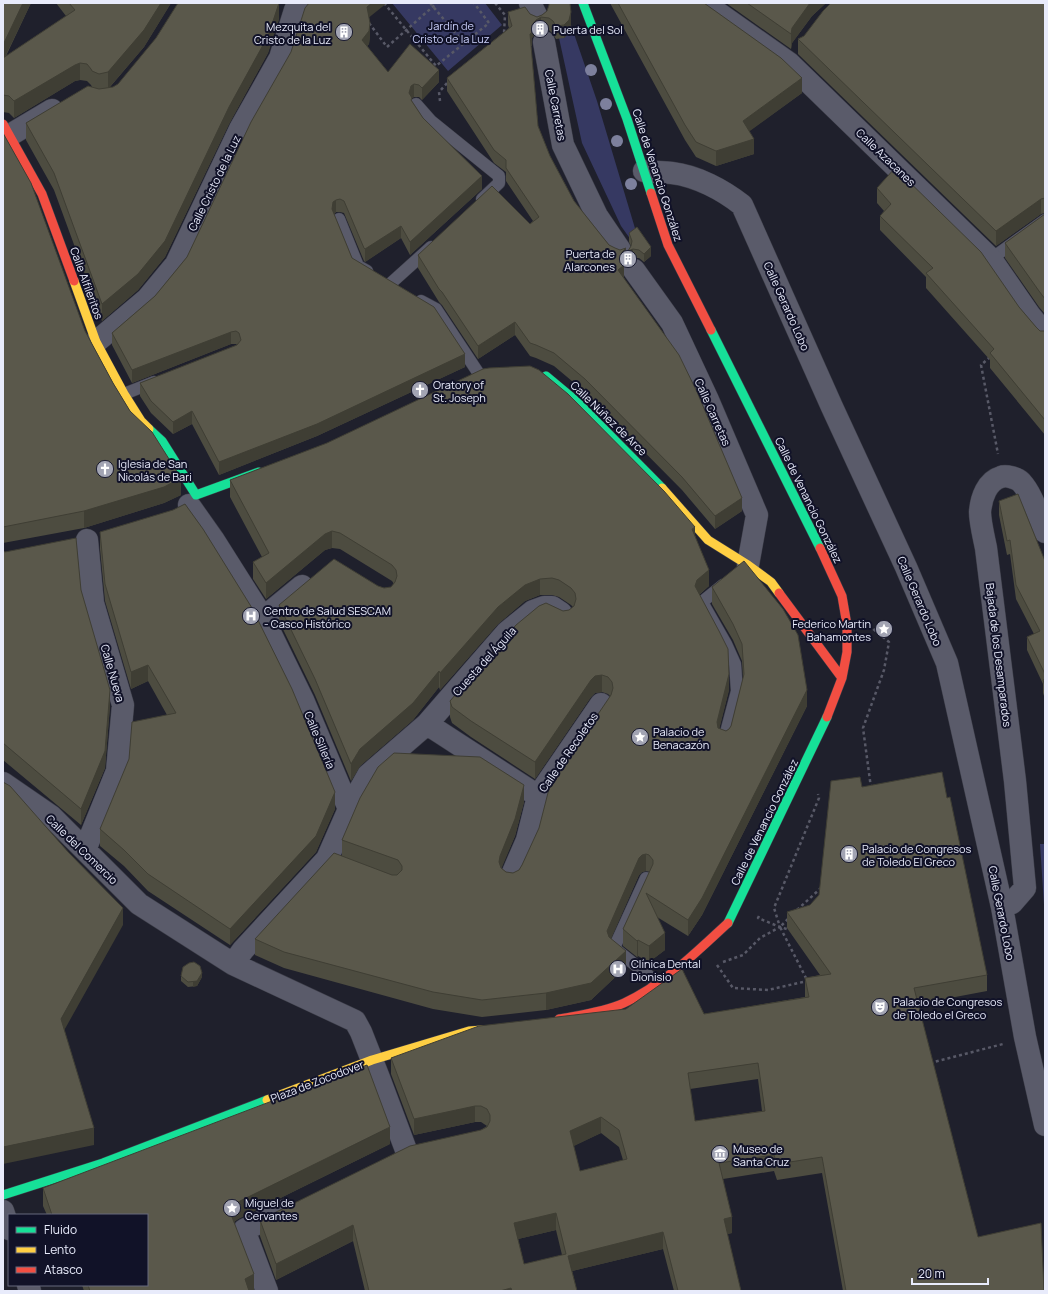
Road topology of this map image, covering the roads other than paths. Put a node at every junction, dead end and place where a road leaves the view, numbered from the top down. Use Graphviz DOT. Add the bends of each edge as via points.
graph roads {
  1 [pos="583,3"];
  2 [pos="704,3"];
  3 [pos="273,5"];
  4 [pos="298,6"];
  5 [pos="544,42"];
  6 [pos="68,100"];
  7 [pos="416,104"];
  8 [pos="6,129"];
  9 [pos="644,172"];
  10 [pos="474,207"];
  11 [pos="339,219"];
  12 [pos="1045,220"];
  13 [pos="437,241"];
  14 [pos="620,250"];
  15 [pos="991,259"];
  16 [pos="634,270"];
  17 [pos="390,284"];
  18 [pos="1045,334"];
  19 [pos="96,342"];
  20 [pos="536,371"];
  21 [pos="479,375"];
  22 [pos="168,377"];
  23 [pos="124,394"];
  24 [pos="266,470"];
  25 [pos="193,500"];
  26 [pos="169,515"];
  27 [pos="1045,532"];
  28 [pos="109,533"];
  29 [pos="87,540"];
  30 [pos="65,544"];
  31 [pos="740,572"];
  32 [pos="315,575"];
  33 [pos="564,615"];
  34 [pos="263,618"];
  35 [pos="842,678"];
  36 [pos="601,704"];
  37 [pos="427,724"];
  38 [pos="724,740"];
  39 [pos="3,783"];
  40 [pos="538,796"];
  41 [pos="349,809"];
  42 [pos="85,850"];
  43 [pos="511,877"];
  44 [pos="646,878"];
  45 [pos="139,904"];
  46 [pos="1002,907"];
  47 [pos="233,964"];
  48 [pos="658,984"];
  49 [pos="548,1022"];
  50 [pos="493,1028"];
  51 [pos="372,1060"];
  52 [pos="1045,1125"];
  53 [pos="427,1146"];
  54 [pos="3,1194"];
  55 [pos="300,1202"];
  56 [pos="3,1211"];
  57 [pos="8,1226"];
  58 [pos="267,1291"];
  1 -- 9 [label="street, Calle de Venancio González" via="627,119"];
  2 -- 15 [label="street, Calle Azacanes" via="789,63"];
  3 -- 4 [label="street"];
  4 -- 19 [label="street, Calle Cristo de la Luz" via="280,58 240,129 176,264 147,299"];
  5 -- 14 [label="street, Calle Carretas" via="563,145 597,216"];
  6 -- 8 [label="street"];
  7 -- 10 [label="lane" via="431,121 499,176 499,183"];
  8 -- 19 [label="street, Calle Alfileritos" via="42,194"];
  9 -- 35 [label="street, Calle de Venancio González" via="668,245 842,596 847,652"];
  9 -- 46 [label="street, Calle Gerardo Lobo" via="673,173 694,179 732,197 742,205 947,663"];
  11 -- 17 [label="lane" via="358,266"];
  12 -- 15 [label="lane"];
  13 -- 17 [label="lane"];
  15 -- 18 [label="street, Calle Azacanes"];
  16 -- 31 [label="street, Calle Carretas" via="672,323 757,515"];
  17 -- 21 [label="lane" via="436,310"];
  19 -- 23 [label="street, Calle Alfileritos"];
  20 -- 31 [label="street, Calle Núñez de Arce" via="576,401 673,499"];
  22 -- 23 [label="lane"];
  23 -- 25 [label="street, Calle Alfileritos" via="141,421 162,441"];
  24 -- 25 [label="street"];
  25 -- 26 [label="street"];
  25 -- 34 [label="street, Calle Sillería" via="213,539"];
  27 -- 46 [label="street, Bajada de los Desamparados" via="1025,487 1019,480 1003,476 995,479 985,489 980,512 1015,781 1025,888 1012,903"];
  28 -- 29 [label="street"];
  29 -- 30 [label="street"];
  29 -- 42 [label="street, Calle Nueva" via="93,603 122,705 117,771"];
  31 -- 35 [label="street, Calle Núñez de Arce" via="771,582"];
  31 -- 38 [label="lane" via="702,602 726,644 734,664 737,691"];
  32 -- 34 [label="street"];
  33 -- 37 [label="street, Cuesta del Águila" via="552,607 533,610 507,632"];
  34 -- 41 [label="street, Calle Sillería" via="303,700"];
  35 -- 48 [label="street, Calle de Venancio González" via="825,723 729,922 683,965"];
  36 -- 40 [label="street, Calle de Recoletos"];
  37 -- 40 [label="street"];
  37 -- 41 [label="street, Cuesta del Águila" via="368,775"];
  39 -- 42 [label="street, Calle del Comercio" via="51,816"];
  40 -- 43 [label="street, Calle de Recoletos" via="527,840"];
  41 -- 47 [label="street" via="334,862 243,950"];
  42 -- 45 [label="street, Calle del Comercio"];
  44 -- 48 [label="lane" via="614,948"];
  45 -- 47 [label="street, Plaza de Zocodover"];
  46 -- 52 [label="street, Calle Gerardo Lobo" via="1025,1037"];
  47 -- 51 [label="street, Plaza de Zocodover" via="355,1021"];
  48 -- 49 [label="street, Calle de Venancio González" via="624,1003"];
  50 -- 51 [label="street" via="469,1031"];
  51 -- 53 [label="street" via="398,1154"];
  51 -- 54 [label="street, Plaza de Zocodover" via="103,1163"];
  55 -- 58 [label="street" via="244,1230"];
  56 -- 57 [label="street"];
}
